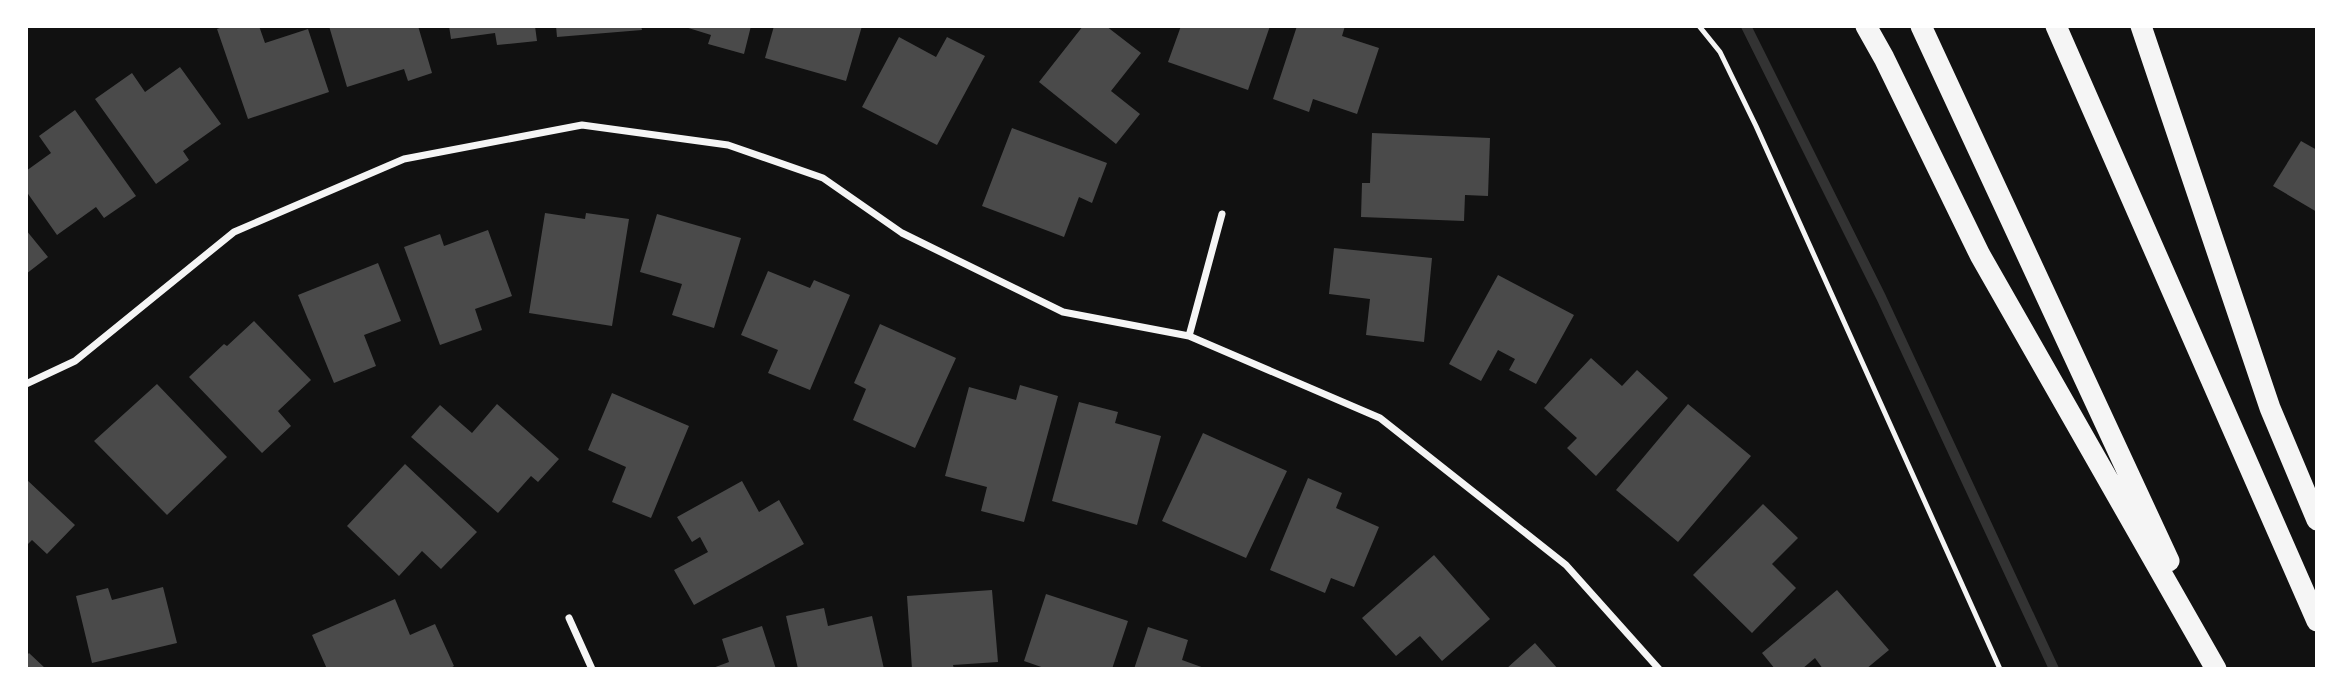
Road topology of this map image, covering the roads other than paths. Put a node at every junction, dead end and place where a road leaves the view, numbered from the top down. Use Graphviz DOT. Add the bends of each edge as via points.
graph roads {
  1 [pos="1699,26"];
  2 [pos="1866,26"];
  3 [pos="1922,26"];
  4 [pos="2056,26"];
  5 [pos="2141,26"];
  6 [pos="1222,214"];
  7 [pos="1189,336"];
  8 [pos="26,384"];
  9 [pos="2317,520"];
  10 [pos="569,618"];
  11 [pos="2317,621"];
  12 [pos="592,669"];
  13 [pos="1659,669"];
  14 [pos="2000,669"];
  15 [pos="2217,669"];
  1 -- 14 [label="lane" via="1720,52 1756,126"];
  2 -- 15 [label="highway" via="1980,255"];
  3 -- 15 [label="highway"];
  4 -- 11 [label="highway"];
  5 -- 9 [label="highway" via="2270,408"];
  6 -- 7 [label="street"];
  7 -- 8 [label="street" via="1063,312 902,233 824,178 728,145 582,125 404,159 234,232 75,361"];
  7 -- 13 [label="street" via="1380,418 1566,565"];
  10 -- 12 [label="street"];
}
